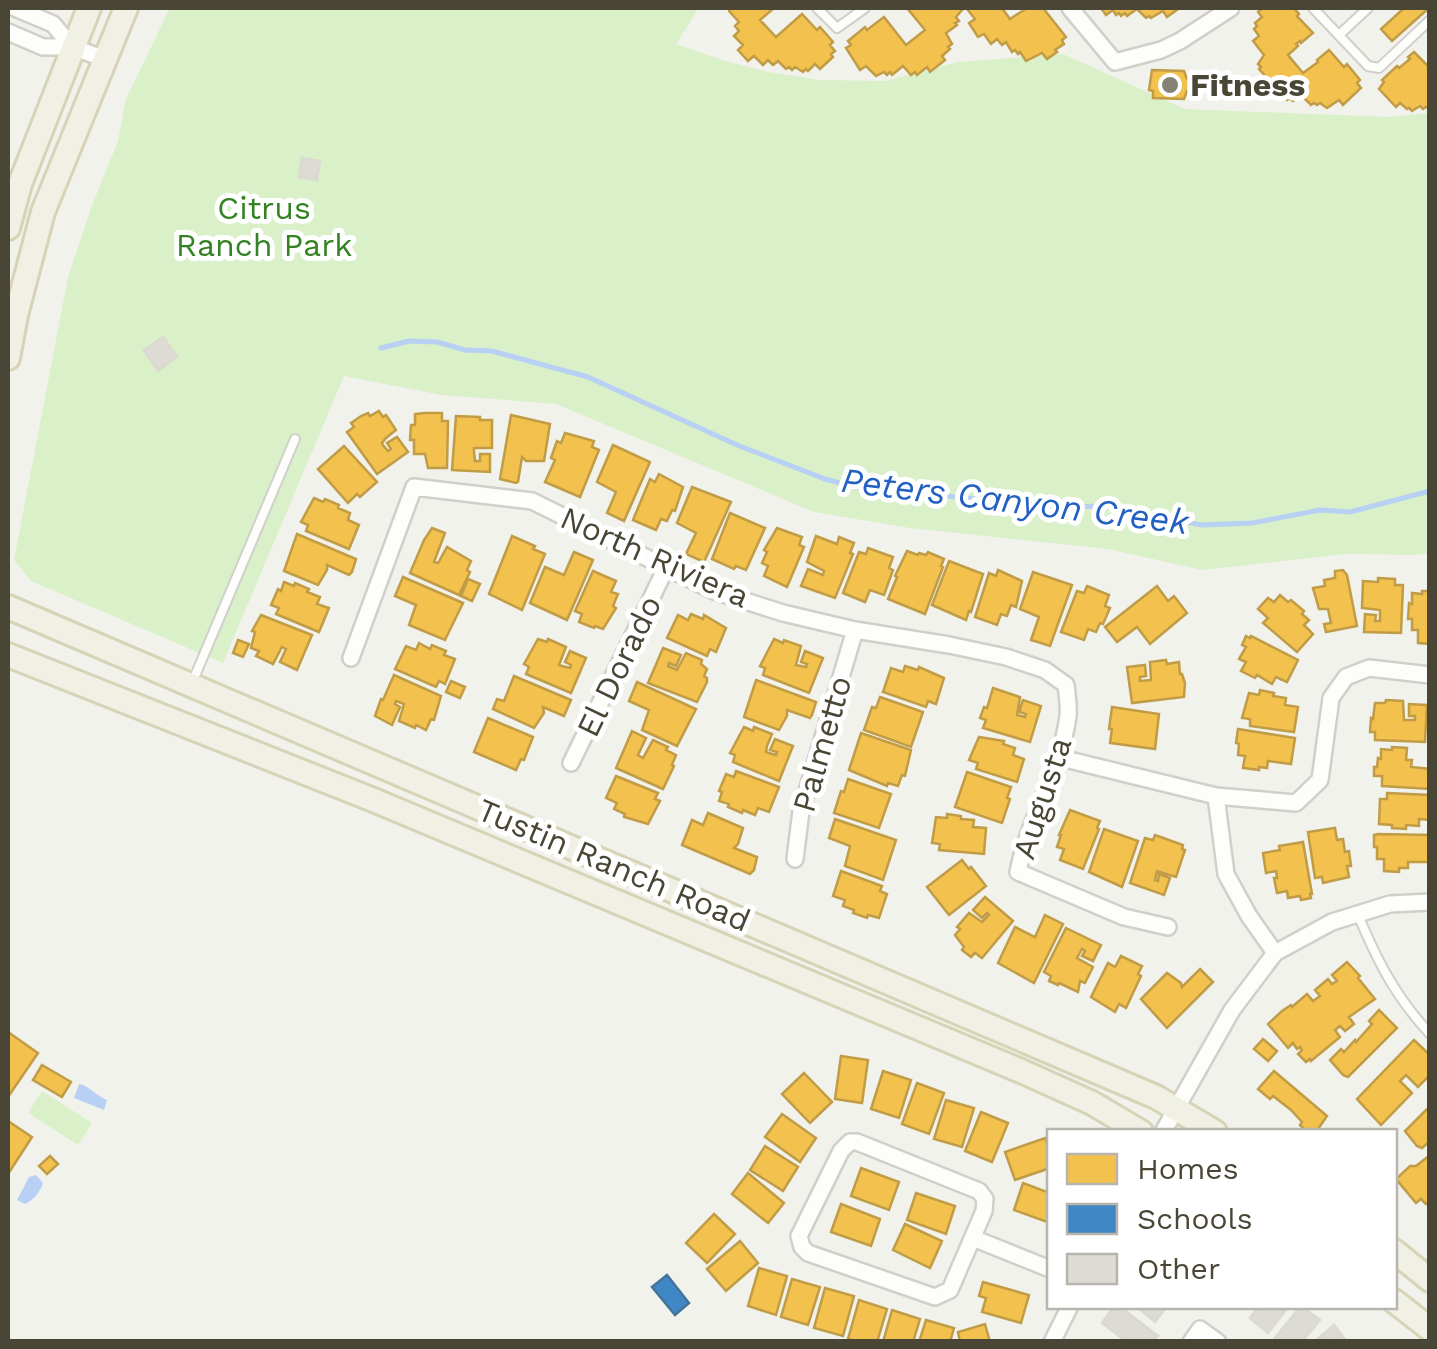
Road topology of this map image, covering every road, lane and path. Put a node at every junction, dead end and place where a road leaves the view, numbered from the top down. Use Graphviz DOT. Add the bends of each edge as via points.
graph roads {
  1 [pos="15,8"];
  2 [pos="90,8"];
  3 [pos="126,8"];
  4 [pos="818,8"];
  5 [pos="865,8"];
  6 [pos="1070,8"];
  7 [pos="1231,8"];
  8 [pos="1313,8"];
  9 [pos="1368,8"];
  10 [pos="1430,20"];
  11 [pos="8,32"];
  12 [pos="1339,35"];
  13 [pos="72,47"];
  14 [pos="105,59"];
  15 [pos="8,228"];
  16 [pos="8,358"];
  17 [pos="295,439"];
  18 [pos="666,568"];
  19 [pos="8,607"];
  20 [pos="855,630"];
  21 [pos="8,655"];
  22 [pos="351,658"];
  23 [pos="1430,675"];
  24 [pos="191,685"];
  25 [pos="1066,685"];
  26 [pos="1058,758"];
  27 [pos="571,763"];
  28 [pos="1216,796"];
  29 [pos="795,859"];
  30 [pos="1430,902"];
  31 [pos="1358,915"];
  32 [pos="1168,927"];
  33 [pos="1274,953"];
  34 [pos="1430,1034"];
  35 [pos="1176,1108"];
  36 [pos="1136,1129"];
  37 [pos="1165,1129"];
  38 [pos="1211,1129"];
  39 [pos="972,1238"];
  40 [pos="1397,1253"];
  41 [pos="1047,1267"];
  42 [pos="1430,1280"];
  43 [pos="1397,1303"];
  44 [pos="1068,1309"];
  45 [pos="1430,1329"];
  46 [pos="1195,1335"];
  47 [pos="1052,1342"];
  48 [pos="1218,1342"];
  1 -- 13 [label="street" via="53,24"];
  2 -- 13 [label="main road"];
  3 -- 14 [label="main road"];
  4 -- 5 [label="lane" via="838,28"];
  6 -- 7 [label="street" via="1115,62 1161,50"];
  8 -- 12 [label="lane"];
  9 -- 12 [label="lane"];
  10 -- 12 [label="lane" via="1379,68 1368,66"];
  11 -- 13 [label="street" via="43,48"];
  13 -- 14 [label="street"];
  13 -- 15 [label="main road"];
  14 -- 16 [label="main road" via="43,212"];
  17 -- 24 [label="lane"];
  18 -- 20 [label="street, North Riviera" via="714,591"];
  18 -- 22 [label="street, North Riviera" via="532,501 414,488"];
  18 -- 27 [label="street, El Dorado"];
  19 -- 24 [label="main road, Tustin Ranch Road"];
  20 -- 25 [label="street, North Riviera" via="1006,657"];
  20 -- 29 [label="street, Palmetto" via="801,811"];
  21 -- 36 [label="main road, Tustin Ranch Road" via="911,1024"];
  23 -- 28 [label="street" via="1369,668 1346,677 1331,698 1320,780 1296,803"];
  24 -- 35 [label="main road, Tustin Ranch Road"];
  25 -- 26 [label="street, Augusta" via="1068,714"];
  26 -- 28 [label="street"];
  26 -- 32 [label="street, Augusta" via="1018,872 1124,917"];
  28 -- 33 [label="street" via="1226,874"];
  30 -- 31 [label="street" via="1390,904"];
  31 -- 33 [label="street"];
  31 -- 34 [label="lane" via="1382,969"];
  33 -- 35 [label="street" via="1232,1010"];
  35 -- 37 [label="street"];
  35 -- 38 [label="main road, Tustin Ranch Road"];
  39 -- 39 [label="street" via="984,1210 979,1190 857,1142 841,1151 799,1236 808,1253 935,1297 950,1290"];
  39 -- 41 [label="street"];
  40 -- 42 [label="main road"];
  43 -- 45 [label="main road"];
  44 -- 47 [label="street"];
  46 -- 48 [label="street"];
}
